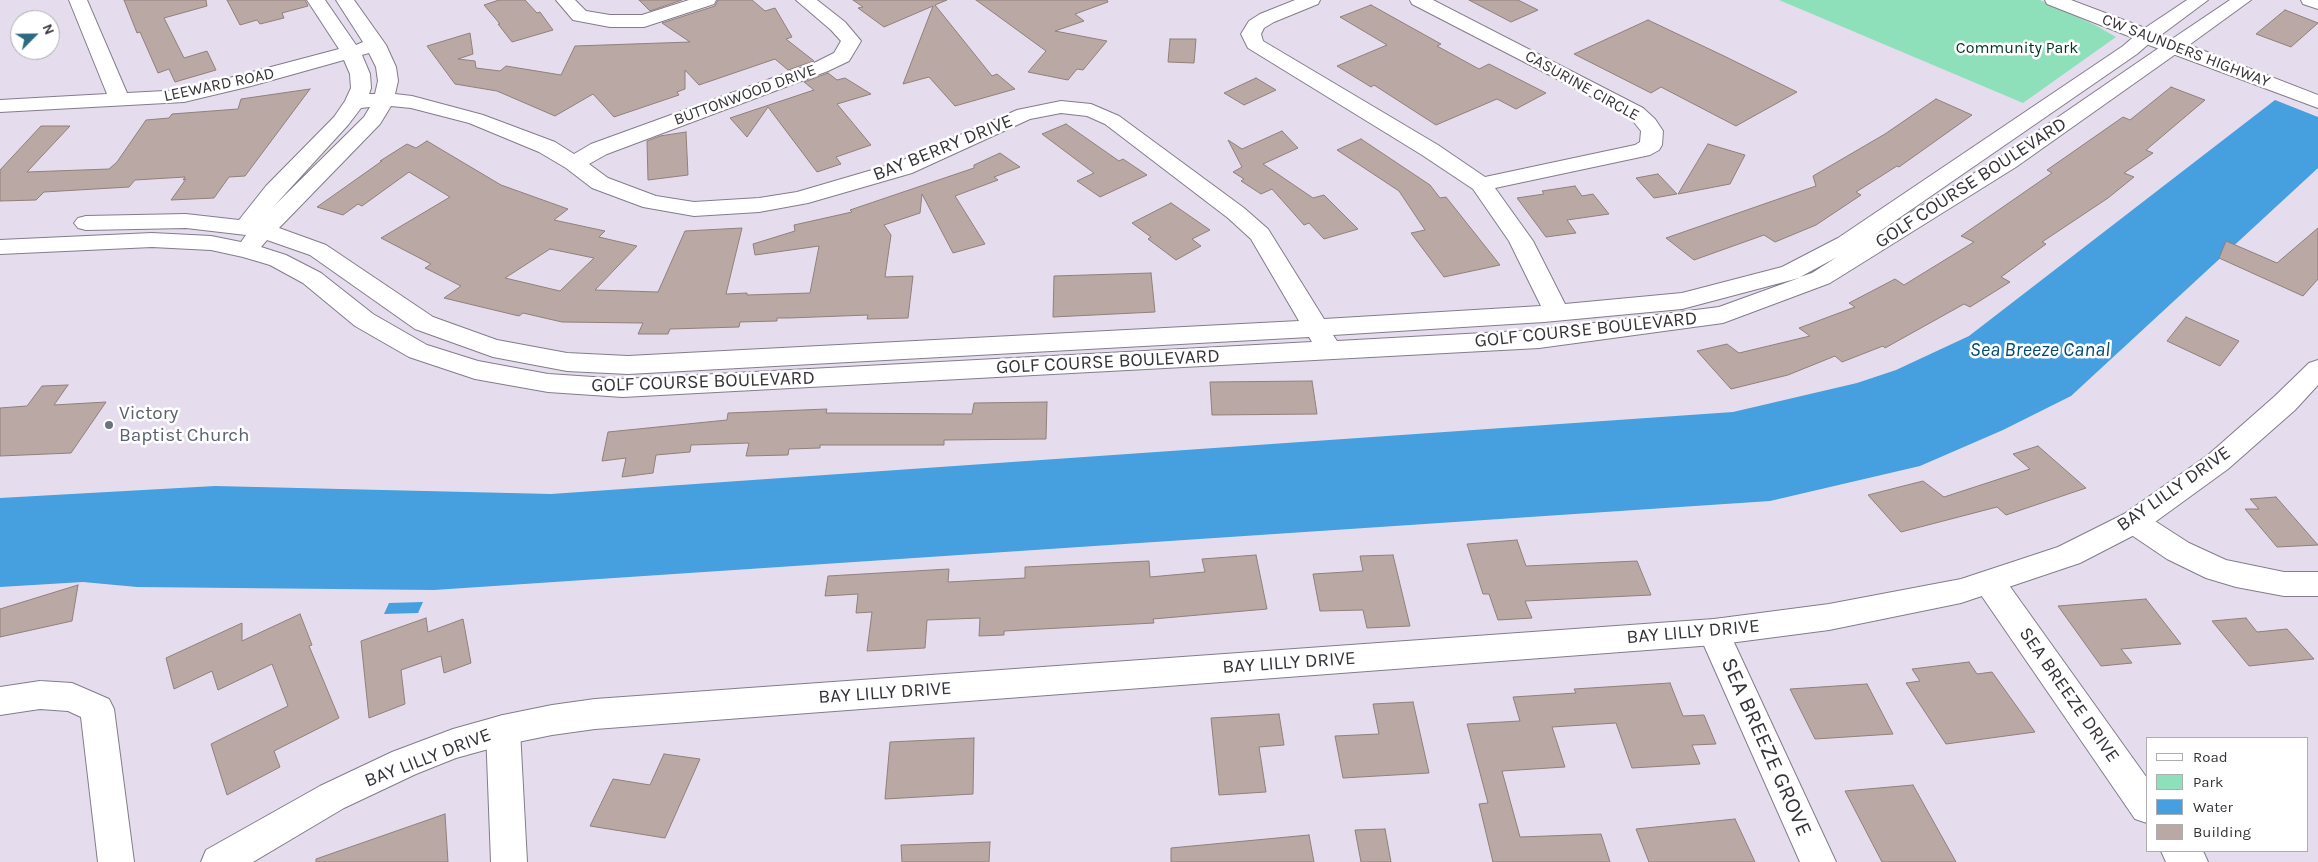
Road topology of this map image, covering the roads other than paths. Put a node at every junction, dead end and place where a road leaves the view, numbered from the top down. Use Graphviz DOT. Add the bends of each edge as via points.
graph roads {
  1 [pos="78,0"];
  2 [pos="316,0"];
  3 [pos="345,0"];
  4 [pos="566,0"];
  5 [pos="708,0"];
  6 [pos="806,0"];
  7 [pos="1311,0"];
  8 [pos="1419,0"];
  9 [pos="2054,0"];
  10 [pos="2083,0"];
  11 [pos="2199,0"];
  12 [pos="2242,0"];
  13 [pos="2310,0"];
  14 [pos="2318,3"];
  15 [pos="2151,32"];
  16 [pos="2179,43"];
  17 [pos="376,45"];
  18 [pos="351,52"];
  19 [pos="2318,91"];
  20 [pos="120,100"];
  21 [pos="384,100"];
  22 [pos="354,102"];
  23 [pos="2318,102"];
  24 [pos="0,106"];
  25 [pos="574,163"];
  26 [pos="1481,184"];
  27 [pos="0,228"];
  28 [pos="247,239"];
  29 [pos="0,247"];
  30 [pos="1557,312"];
  31 [pos="1317,328"];
  32 [pos="1328,350"];
  33 [pos="2318,369"];
  34 [pos="626,377"];
  35 [pos="2134,522"];
  36 [pos="1990,583"];
  37 [pos="2318,584"];
  38 [pos="1714,632"];
  39 [pos="0,701"];
  40 [pos="504,730"];
  41 [pos="2146,806"];
  42 [pos="2180,852"];
  43 [pos="116,862"];
  44 [pos="219,862"];
  45 [pos="509,862"];
  46 [pos="1818,862"];
  47 [pos="2190,862"];
  1 -- 20 [label="street"];
  2 -- 18 [label="street"];
  3 -- 17 [label="street"];
  4 -- 5 [label="street" via="580,16 610,21 644,21"];
  6 -- 25 [label="street, BUTTONWOOD DRIVE" via="852,42 842,57 599,148"];
  7 -- 26 [label="street" via="1256,25 1251,34 1255,44"];
  8 -- 26 [label="street, CASURINE CIRCLE" via="1636,112 1652,131 1651,145 1642,150"];
  9 -- 15 [label="street, CW SAUNDERS HIGHWAY"];
  10 -- 15 [label="street, CW SAUNDERS HIGHWAY"];
  11 -- 15 [label="street, GOLF COURSE BOULEVARD"];
  12 -- 16 [label="street, GOLF COURSE BOULEVARD"];
  13 -- 14 [label="street"];
  15 -- 16 [label="street, CW SAUNDERS HIGHWAY"];
  15 -- 30 [label="street, GOLF COURSE BOULEVARD" via="1846,243 1791,272 1682,301"];
  16 -- 19 [label="street, CW SAUNDERS HIGHWAY"];
  16 -- 23 [label="street, CW SAUNDERS HIGHWAY"];
  16 -- 32 [label="street, GOLF COURSE BOULEVARD" via="2008,162 1821,278 1722,314 1539,339"];
  17 -- 18 [label="street, LEEWARD ROAD"];
  17 -- 21 [label="street" via="386,67 388,81"];
  18 -- 20 [label="street, LEEWARD ROAD" via="209,91 166,98"];
  18 -- 22 [label="street" via="360,74 361,88"];
  20 -- 24 [label="street, LEEWARD ROAD"];
  21 -- 22 [label="street, BAY BERRY DRIVE"];
  21 -- 25 [label="street, BAY BERRY DRIVE" via="412,102 476,119 547,147"];
  21 -- 28 [label="street" via="373,120"];
  22 -- 28 [label="street" via="274,191"];
  25 -- 31 [label="street, BAY BERRY DRIVE" via="600,183 651,202 694,208 760,205 800,198 904,168 1024,114 1061,107 1091,110 1112,120 1260,234"];
  26 -- 30 [label="street" via="1521,241"];
  27 -- 28 [label="street, GOLF COURSE BOULEVARD" via="139,220 186,221"];
  28 -- 29 [label="street, GOLF COURSE BOULEVARD"];
  28 -- 34 [label="street, GOLF COURSE BOULEVARD" via="304,273 364,320 418,351 475,370 548,383"];
  30 -- 31 [label="street, GOLF COURSE BOULEVARD"];
  31 -- 32 [label="street, BAY BERRY DRIVE"];
  31 -- 34 [label="street, GOLF COURSE BOULEVARD"];
  32 -- 34 [label="street, GOLF COURSE BOULEVARD"];
  33 -- 35 [label="street, BAY LILLY DRIVE" via="2218,462"];
  35 -- 36 [label="street, BAY LILLY DRIVE" via="2069,555"];
  35 -- 37 [label="street" via="2178,551 2217,569 2284,584"];
  36 -- 38 [label="street, BAY LILLY DRIVE" via="1829,617"];
  36 -- 41 [label="street, SEA BREEZE DRIVE"];
  38 -- 40 [label="street, BAY LILLY DRIVE" via="595,714"];
  38 -- 46 [label="street, SEA BREEZE GROVE"];
  39 -- 43 [label="street" via="40,695 72,698 96,710"];
  40 -- 44 [label="street, BAY LILLY DRIVE" via="453,744 404,763 332,798"];
  40 -- 45 [label="street"];
  42 -- 47 [label="street"];
}
